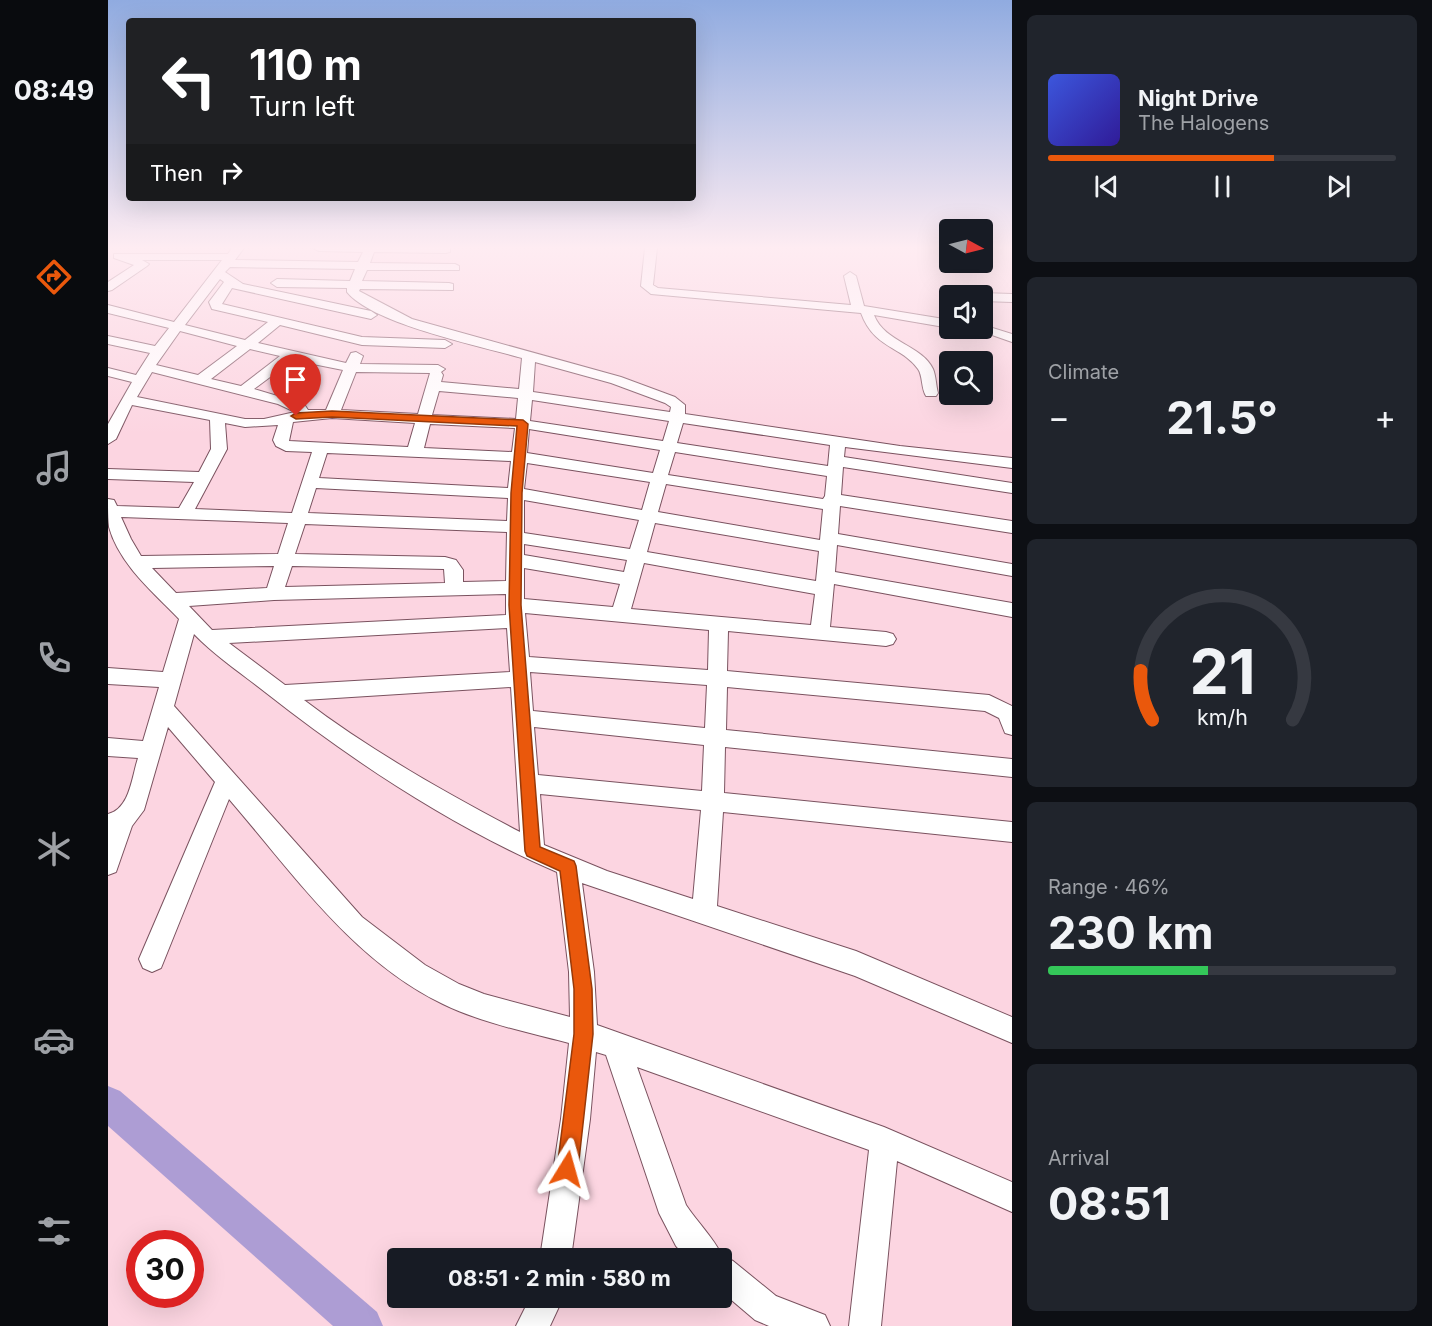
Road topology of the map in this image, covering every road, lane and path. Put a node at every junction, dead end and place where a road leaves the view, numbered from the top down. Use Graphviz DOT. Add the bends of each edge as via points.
graph roads {
  1 [pos="112,310"];
  2 [pos="190,310"];
  3 [pos="232,310"];
  4 [pos="367,310"];
  5 [pos="862,310"];
  6 [pos="373,311"];
  7 [pos="278,321"];
  8 [pos="939,322"];
  9 [pos="176,326"];
  10 [pos="993,332"];
  11 [pos="447,338"];
  12 [pos="1012,338"];
  13 [pos="108,340"];
  14 [pos="362,341"];
  15 [pos="248,344"];
  16 [pos="158,351"];
  17 [pos="290,355"];
  18 [pos="529,356"];
  19 [pos="148,367"];
  20 [pos="351,368"];
  21 [pos="438,369"];
  22 [pos="108,372"];
  23 [pos="140,380"];
  24 [pos="201,380"];
  25 [pos="433,386"];
  26 [pos="243,391"];
  27 [pos="931,393"];
  28 [pos="527,396"];
  29 [pos="119,406"];
  30 [pos="332,414"];
  31 [pos="304,415"];
  32 [pos="217,418"];
  33 [pos="287,418"];
  34 [pos="424,418"];
  35 [pos="677,418"];
  36 [pos="523,424"];
  37 [pos="108,439"];
  38 [pos="838,441"];
  39 [pos="669,445"];
  40 [pos="321,447"];
  41 [pos="415,451"];
  42 [pos="520,457"];
  43 [pos="988,460"];
  44 [pos="1012,463"];
  45 [pos="835,466"];
  46 [pos="108,474"];
  47 [pos="206,477"];
  48 [pos="658,478"];
  49 [pos="310,483"];
  50 [pos="989,484"];
  51 [pos="1012,488"];
  52 [pos="516,493"];
  53 [pos="831,502"];
  54 [pos="109,507"];
  55 [pos="184,514"];
  56 [pos="648,514"];
  57 [pos="299,520"];
  58 [pos="1012,527"];
  59 [pos="516,532"];
  60 [pos="827,542"];
  61 [pos="637,556"];
  62 [pos="285,560"];
  63 [pos="515,560"];
  64 [pos="136,562"];
  65 [pos="1012,570"];
  66 [pos="630,579"];
  67 [pos="824,583"];
  68 [pos="454,589"];
  69 [pos="274,594"];
  70 [pos="172,600"];
  71 [pos="515,604"];
  72 [pos="1012,610"];
  73 [pos="620,615"];
  74 [pos="189,618"];
  75 [pos="719,625"];
  76 [pos="820,634"];
  77 [pos="208,637"];
  78 [pos="886,639"];
  79 [pos="520,671"];
  80 [pos="108,676"];
  81 [pos="717,678"];
  82 [pos="172,680"];
  83 [pos="281,693"];
  84 [pos="164,709"];
  85 [pos="523,718"];
  86 [pos="1012,727"];
  87 [pos="715,739"];
  88 [pos="108,747"];
  89 [pos="152,750"];
  90 [pos="1012,768"];
  91 [pos="226,781"];
  92 [pos="528,783"];
  93 [pos="712,801"];
  94 [pos="115,823"];
  95 [pos="1012,832"];
  96 [pos="533,851"];
  97 [pos="108,864"];
  98 [pos="568,866"];
  99 [pos="704,912"];
  100 [pos="152,959"];
  101 [pos="1012,1030"];
  102 [pos="584,1034"];
  103 [pos="616,1045"];
  104 [pos="884,1141"];
  105 [pos="1012,1197"];
  106 [pos="556,1248"];
  107 [pos="698,1248"];
  108 [pos="732,1280"];
  109 [pos="542,1308"];
  110 [pos="532,1326"];
  111 [pos="814,1326"];
  112 [pos="865,1326"];
  1 -- 9 [label="street"];
  2 -- 9 [label="street"];
  3 -- 7 [label="street"];
  4 -- 6 [label="street"];
  5 -- 8 [label="street"];
  5 -- 27 [label="street" via="886,340 926,369"];
  6 -- 11 [label="street"];
  6 -- 14 [label="street"];
  7 -- 14 [label="street"];
  7 -- 15 [label="street"];
  9 -- 15 [label="street"];
  9 -- 16 [label="street"];
  10 -- 12 [label="street"];
  11 -- 14 [label="street"];
  11 -- 18 [label="street"];
  11 -- 21 [label="street"];
  13 -- 16 [label="street"];
  14 -- 20 [label="street"];
  15 -- 17 [label="street"];
  15 -- 24 [label="street"];
  16 -- 19 [label="street"];
  17 -- 20 [label="street"];
  17 -- 26 [label="street"];
  18 -- 28 [label="street"];
  18 -- 35 [label="street" via="616,380 670,400 679,409"];
  19 -- 23 [label="street"];
  19 -- 24 [label="street"];
  20 -- 21 [label="street"];
  20 -- 30 [label="street"];
  21 -- 25 [label="street"];
  22 -- 23 [label="street"];
  23 -- 29 [label="street"];
  24 -- 26 [label="street"];
  25 -- 28 [label="street"];
  25 -- 34 [label="street"];
  26 -- 31 [label="street" via="293,404"];
  28 -- 35 [label="street"];
  28 -- 36 [label="street"];
  29 -- 32 [label="street"];
  29 -- 37 [label="street"];
  30 -- 31 [label="street"];
  30 -- 34 [label="street"];
  31 -- 33 [label="street"];
  32 -- 33 [label="street" via="254,423"];
  32 -- 47 [label="street" via="219,449"];
  33 -- 40 [label="street" via="281,443"];
  34 -- 36 [label="street"];
  34 -- 41 [label="street"];
  35 -- 38 [label="street"];
  35 -- 39 [label="street"];
  36 -- 39 [label="street"];
  36 -- 42 [label="street"];
  38 -- 43 [label="street"];
  38 -- 45 [label="street"];
  39 -- 45 [label="street"];
  39 -- 48 [label="street"];
  40 -- 41 [label="street"];
  40 -- 49 [label="street"];
  41 -- 42 [label="street"];
  42 -- 48 [label="street"];
  42 -- 52 [label="street"];
  43 -- 44 [label="street"];
  43 -- 50 [label="street"];
  45 -- 50 [label="street"];
  45 -- 53 [label="street"];
  46 -- 47 [label="street"];
  47 -- 55 [label="street"];
  48 -- 53 [label="street"];
  48 -- 56 [label="street"];
  49 -- 52 [label="street"];
  49 -- 57 [label="street"];
  50 -- 51 [label="street"];
  52 -- 56 [label="street"];
  52 -- 59 [label="street"];
  53 -- 58 [label="street"];
  53 -- 60 [label="street"];
  54 -- 55 [label="street"];
  54 -- 64 [label="street"];
  55 -- 57 [label="street"];
  56 -- 60 [label="street"];
  56 -- 61 [label="street"];
  57 -- 59 [label="street"];
  57 -- 62 [label="street"];
  59 -- 61 [label="street"];
  59 -- 63 [label="street"];
  60 -- 65 [label="street"];
  60 -- 67 [label="street"];
  61 -- 66 [label="street"];
  61 -- 67 [label="street"];
  62 -- 64 [label="street"];
  62 -- 68 [label="street" via="445,563 454,570"];
  62 -- 69 [label="street"];
  63 -- 66 [label="street"];
  63 -- 71 [label="street"];
  64 -- 70 [label="street"];
  66 -- 73 [label="street"];
  67 -- 72 [label="street"];
  67 -- 76 [label="street"];
  68 -- 69 [label="street"];
  68 -- 71 [label="street"];
  69 -- 70 [label="street"];
  70 -- 74 [label="street"];
  71 -- 73 [label="street"];
  71 -- 77 [label="street"];
  71 -- 79 [label="street"];
  73 -- 75 [label="street"];
  74 -- 77 [label="street"];
  74 -- 82 [label="street"];
  75 -- 76 [label="street"];
  75 -- 81 [label="street"];
  76 -- 78 [label="street"];
  77 -- 83 [label="street"];
  79 -- 81 [label="street"];
  79 -- 83 [label="street"];
  79 -- 85 [label="street"];
  80 -- 82 [label="street"];
  81 -- 86 [label="street" via="989,703 1007,713"];
  81 -- 87 [label="street"];
  82 -- 84 [label="street"];
  83 -- 96 [label="street" via="405,779"];
  84 -- 89 [label="street"];
  84 -- 91 [label="street"];
  85 -- 87 [label="street"];
  85 -- 92 [label="street"];
  87 -- 90 [label="street"];
  87 -- 93 [label="street"];
  88 -- 89 [label="street"];
  89 -- 94 [label="street" via="133,810"];
  91 -- 100 [label="street"];
  91 -- 102 [label="street" via="353,925 416,974 484,1007"];
  92 -- 93 [label="street"];
  92 -- 96 [label="street"];
  93 -- 95 [label="street"];
  93 -- 99 [label="street"];
  94 -- 97 [label="street"];
  96 -- 98 [label="street"];
  98 -- 99 [label="street"];
  98 -- 102 [label="street" via="583,989"];
  99 -- 101 [label="street" via="856,964"];
  102 -- 103 [label="street"];
  102 -- 106 [label="street"];
  103 -- 104 [label="street"];
  103 -- 107 [label="street" via="674,1213"];
  104 -- 105 [label="street"];
  104 -- 112 [label="street"];
  108 -- 111 [label="street" via="766,1309"];
  109 -- 110 [label="street"];
}
